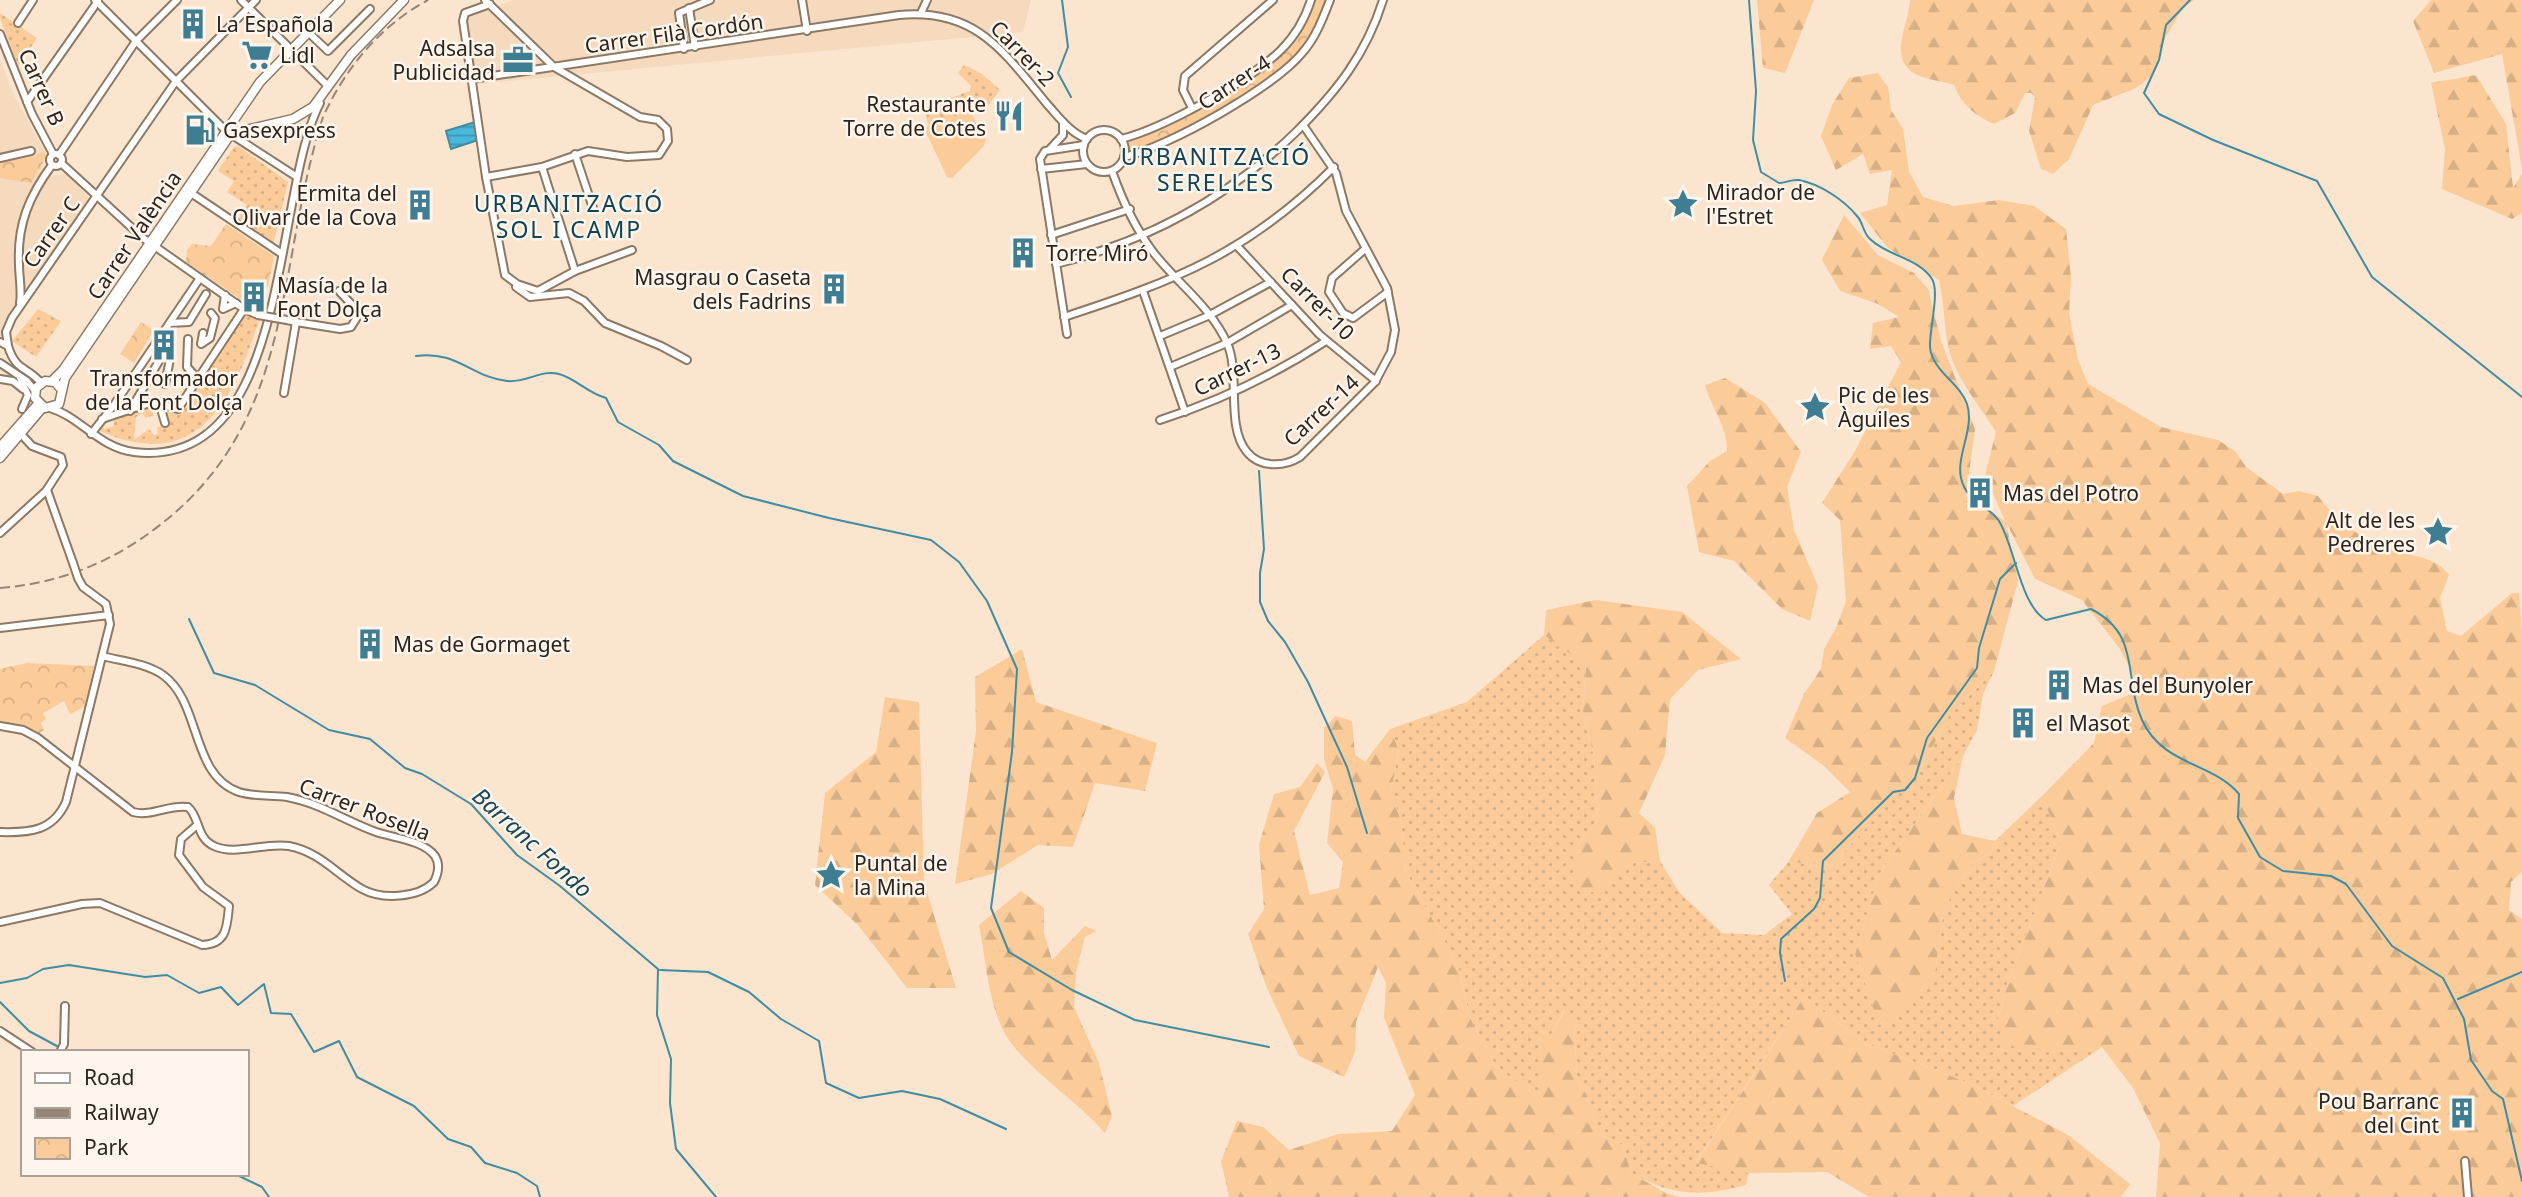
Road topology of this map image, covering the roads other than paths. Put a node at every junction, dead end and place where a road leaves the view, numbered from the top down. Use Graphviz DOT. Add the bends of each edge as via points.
graph roads {
  1 [pos="33,0"];
  2 [pos="177,0"];
  3 [pos="242,0"];
  4 [pos="256,0"];
  5 [pos="340,0"];
  6 [pos="404,0"];
  7 [pos="710,0"];
  8 [pos="802,0"];
  9 [pos="927,0"];
  10 [pos="1272,0"];
  11 [pos="1311,0"];
  12 [pos="1330,0"];
  13 [pos="1383,0"];
  14 [pos="97,1"];
  15 [pos="492,3"];
  16 [pos="249,7"];
  17 [pos="689,8"];
  18 [pos="370,9"];
  19 [pos="921,13"];
  20 [pos="18,23"];
  21 [pos="807,31"];
  22 [pos="308,32"];
  23 [pos="0,34"];
  24 [pos="136,41"];
  25 [pos="695,47"];
  26 [pos="684,49"];
  27 [pos="291,50"];
  28 [pos="554,67"];
  29 [pos="472,79"];
  30 [pos="176,81"];
  31 [pos="326,90"];
  32 [pos="27,102"];
  33 [pos="243,107"];
  34 [pos="1192,108"];
  35 [pos="1063,122"];
  36 [pos="1303,125"];
  37 [pos="252,128"];
  38 [pos="228,133"];
  39 [pos="1121,139"];
  40 [pos="1086,142"];
  41 [pos="30,151"];
  42 [pos="1047,151"];
  43 [pos="575,154"];
  44 [pos="56,155"];
  45 [pos="1124,157"];
  46 [pos="0,158"];
  47 [pos="61,163"];
  48 [pos="1087,164"];
  49 [pos="52,165"];
  50 [pos="542,167"];
  51 [pos="1334,167"];
  52 [pos="1041,169"];
  53 [pos="1112,171"];
  54 [pos="297,177"];
  55 [pos="486,177"];
  56 [pos="191,193"];
  57 [pos="97,196"];
  58 [pos="593,208"];
  59 [pos="1130,209"];
  60 [pos="1143,235"];
  61 [pos="1051,236"];
  62 [pos="152,245"];
  63 [pos="1238,247"];
  64 [pos="1366,249"];
  65 [pos="632,250"];
  66 [pos="282,254"];
  67 [pos="1056,264"];
  68 [pos="575,271"];
  69 [pos="505,275"];
  70 [pos="1177,276"];
  71 [pos="200,278"];
  72 [pos="1271,282"];
  73 [pos="20,283"];
  74 [pos="33,289"];
  75 [pos="1143,290"];
  76 [pos="339,291"];
  77 [pos="1388,292"];
  78 [pos="206,294"];
  79 [pos="225,295"];
  80 [pos="236,303"];
  81 [pos="1292,305"];
  82 [pos="18,308"];
  83 [pos="244,309"];
  84 [pos="1209,316"];
  85 [pos="214,317"];
  86 [pos="1064,317"];
  87 [pos="12,319"];
  88 [pos="296,322"];
  89 [pos="170,323"];
  90 [pos="202,332"];
  91 [pos="0,334"];
  92 [pos="1067,334"];
  93 [pos="1160,336"];
  94 [pos="188,338"];
  95 [pos="210,338"];
  96 [pos="1326,341"];
  97 [pos="0,342"];
  98 [pos="1227,343"];
  99 [pos="220,345"];
  100 [pos="8,346"];
  101 [pos="153,353"];
  102 [pos="9,355"];
  103 [pos="687,360"];
  104 [pos="0,363"];
  105 [pos="1170,367"];
  106 [pos="0,379"];
  107 [pos="198,379"];
  108 [pos="52,381"];
  109 [pos="1376,381"];
  110 [pos="41,383"];
  111 [pos="165,384"];
  112 [pos="62,390"];
  113 [pos="31,392"];
  114 [pos="284,393"];
  115 [pos="1234,393"];
  116 [pos="159,402"];
  117 [pos="114,405"];
  118 [pos="44,407"];
  119 [pos="22,409"];
  120 [pos="127,411"];
  121 [pos="1185,412"];
  122 [pos="102,419"];
  123 [pos="1160,421"];
  124 [pos="165,423"];
  125 [pos="91,434"];
  126 [pos="21,435"];
  127 [pos="0,447"];
  128 [pos="0,458"];
  129 [pos="47,490"];
  130 [pos="0,533"];
  131 [pos="109,615"];
  132 [pos="0,628"];
  133 [pos="102,656"];
  134 [pos="0,726"];
  135 [pos="75,769"];
  136 [pos="196,826"];
  137 [pos="0,832"];
  138 [pos="0,922"];
  139 [pos="65,1006"];
  140 [pos="0,1031"];
  141 [pos="29,1050"];
  142 [pos="61,1050"];
  143 [pos="2465,1161"];
  144 [pos="2468,1197"];
  1 -- 20 [label="street"];
  2 -- 24 [label="street"];
  3 -- 16 [label="street"];
  4 -- 16 [label="street, Carrer C"];
  5 -- 22 [label="main road, Carrer València"];
  6 -- 31 [label="main road" via="351,55"];
  7 -- 17 [label="street"];
  8 -- 21 [label="street"];
  9 -- 19 [label="street"];
  10 -- 34 [label="street" via="1185,75 1182,90"];
  11 -- 34 [label="street, Carrer-4" via="1297,30 1275,55"];
  12 -- 45 [label="street, Carrer-4" via="1304,52 1273,80 1179,136"];
  13 -- 36 [label="street" via="1358,60"];
  14 -- 24 [label="street"];
  14 -- 32 [label="street"];
  15 -- 28 [label="street"];
  15 -- 29 [label="street" via="465,13"];
  16 -- 27 [label="street"];
  16 -- 30 [label="street, Carrer C"];
  17 -- 25 [label="street"];
  17 -- 26 [label="street" via="679,14"];
  18 -- 22 [label="street" via="328,51"];
  19 -- 21 [label="street, Carrer Filà Cordón"];
  19 -- 35 [label="street, Carrer-2" via="947,17 983,33"];
  21 -- 25 [label="street, Carrer Filà Cordón"];
  22 -- 27 [label="main road, Carrer València"];
  23 -- 32 [label="street, Carrer B"];
  24 -- 30 [label="street"];
  24 -- 44 [label="street"];
  25 -- 26 [label="street, Carrer Filà Cordón"];
  26 -- 28 [label="street, Carrer Filà Cordón"];
  27 -- 31 [label="street"];
  27 -- 33 [label="main road, Carrer València"];
  28 -- 29 [label="street, Carrer Filà Cordón"];
  28 -- 43 [label="street" via="640,117 658,120 667,129 668,141 659,155"];
  29 -- 55 [label="street"];
  30 -- 38 [label="street"];
  30 -- 57 [label="street, Carrer C"];
  31 -- 37 [label="main road" via="313,107 293,119"];
  31 -- 54 [label="street" via="307,131"];
  32 -- 44 [label="street, Carrer B"];
  33 -- 37 [label="main road" via="242,118"];
  33 -- 38 [label="main road, Carrer València"];
  34 -- 39 [label="street, Carrer-4" via="1159,127"];
  35 -- 40 [label="street, Carrer-2"];
  35 -- 42 [label="street" via="1063,135"];
  36 -- 51 [label="street, Carrer-14"];
  36 -- 60 [label="street" via="1220,196"];
  37 -- 38 [label="main road"];
  38 -- 54 [label="street"];
  38 -- 56 [label="main road, Carrer València"];
  38 -- 62 [label="main road, Carrer València"];
  39 -- 40 [label="street" via="1104,131"];
  39 -- 45 [label="street"];
  40 -- 42 [label="street"];
  40 -- 48 [label="street"];
  41 -- 46 [label="street"];
  42 -- 52 [label="street" via="1040,158"];
  43 -- 50 [label="street"];
  43 -- 58 [label="street"];
  44 -- 47 [label="street, Carrer B"];
  44 -- 49 [label="street" via="49,160"];
  45 -- 53 [label="street"];
  47 -- 49 [label="street"];
  47 -- 57 [label="street"];
  48 -- 52 [label="street"];
  48 -- 53 [label="street" via="1098,172"];
  49 -- 73 [label="street, Carrer C" via="32,194 22,222"];
  50 -- 55 [label="street"];
  50 -- 68 [label="street"];
  51 -- 63 [label="street"];
  51 -- 64 [label="street, Carrer-14" via="1346,211"];
  52 -- 61 [label="street"];
  53 -- 59 [label="street, Carrer-14"];
  54 -- 66 [label="street"];
  55 -- 69 [label="street"];
  56 -- 62 [label="main road, Carrer València"];
  56 -- 66 [label="street"];
  57 -- 62 [label="street"];
  57 -- 74 [label="street, Carrer C"];
  59 -- 60 [label="street, Carrer-14"];
  59 -- 61 [label="street"];
  60 -- 67 [label="street"];
  60 -- 70 [label="street, Carrer-14"];
  61 -- 67 [label="street"];
  62 -- 71 [label="street"];
  62 -- 108 [label="main road, Carrer València"];
  62 -- 112 [label="main road, Carrer València" via="65,378"];
  63 -- 70 [label="street"];
  63 -- 72 [label="street, Carrer-10"];
  64 -- 77 [label="street, Carrer-14"];
  64 -- 77 [label="street" via="1332,278 1329,292 1343,313 1353,318"];
  65 -- 68 [label="street"];
  66 -- 125 [label="street" via="258,353 230,409 212,430 177,451 148,454 123,450"];
  67 -- 86 [label="street"];
  68 -- 69 [label="street" via="538,291"];
  69 -- 103 [label="street" via="530,297 569,293 605,323"];
  70 -- 75 [label="street"];
  70 -- 84 [label="street, Carrer-14"];
  71 -- 79 [label="street"];
  71 -- 89 [label="street"];
  72 -- 81 [label="street, Carrer-10"];
  72 -- 84 [label="street"];
  73 -- 74 [label="street, Carrer C"];
  73 -- 82 [label="street, Carrer C"];
  74 -- 82 [label="street, Carrer C"];
  75 -- 86 [label="street"];
  75 -- 93 [label="street"];
  76 -- 88 [label="street" via="356,309 351,327"];
  77 -- 109 [label="street, Carrer-14" via="1394,338"];
  78 -- 89 [label="street" via="189,322"];
  79 -- 80 [label="street"];
  79 -- 80 [label="street" via="223,309"];
  80 -- 83 [label="street"];
  81 -- 96 [label="street, Carrer-10"];
  81 -- 98 [label="street"];
  82 -- 87 [label="street, Carrer C"];
  83 -- 88 [label="street, bridge"];
  83 -- 99 [label="street"];
  84 -- 93 [label="street"];
  84 -- 98 [label="street, Carrer-14"];
  85 -- 95 [label="street"];
  86 -- 92 [label="street"];
  87 -- 91 [label="street, Carrer C"];
  87 -- 100 [label="street, Carrer C" via="6,332"];
  88 -- 114 [label="street"];
  89 -- 101 [label="street"];
  90 -- 95 [label="street"];
  93 -- 105 [label="street"];
  94 -- 107 [label="street" via="187,366"];
  95 -- 99 [label="street"];
  96 -- 109 [label="street, Carrer-10"];
  96 -- 115 [label="street, Carrer-13"];
  97 -- 100 [label="street"];
  98 -- 105 [label="street"];
  98 -- 115 [label="street, Carrer-14"];
  99 -- 107 [label="street"];
  100 -- 102 [label="street, Carrer C"];
  101 -- 111 [label="street" via="162,352 170,359"];
  101 -- 117 [label="street"];
  101 -- 120 [label="street" via="159,360"];
  102 -- 104 [label="street"];
  102 -- 110 [label="street"];
  104 -- 113 [label="street" via="17,373"];
  105 -- 121 [label="street"];
  106 -- 113 [label="street"];
  107 -- 116 [label="street" via="179,407"];
  108 -- 110 [label="main road"];
  108 -- 112 [label="main road"];
  109 -- 115 [label="street, Carrer-14" via="1300,457 1276,465 1250,456 1241,443"];
  110 -- 113 [label="main road"];
  112 -- 118 [label="main road" via="61,401"];
  113 -- 118 [label="main road"];
  113 -- 119 [label="street"];
  115 -- 121 [label="street, Carrer-13"];
  116 -- 120 [label="street"];
  116 -- 124 [label="street"];
  117 -- 120 [label="street" via="117,411"];
  117 -- 122 [label="street"];
  118 -- 125 [label="street" via="69,415"];
  118 -- 126 [label="main road"];
  118 -- 127 [label="main road"];
  120 -- 122 [label="street"];
  121 -- 123 [label="street, Carrer-13"];
  122 -- 125 [label="street"];
  126 -- 128 [label="main road"];
  126 -- 129 [label="street" via="32,446 62,460"];
  129 -- 130 [label="street"];
  129 -- 131 [label="street, bridge" via="78,578 102,599"];
  131 -- 132 [label="street"];
  131 -- 133 [label="street"];
  133 -- 135 [label="street"];
  133 -- 136 [label="street, Carrer Rosella" via="153,670 173,684 211,768 228,787 310,803 418,845 435,857 437,877 415,892 374,894 308,852 274,844 219,848 207,842"];
  134 -- 135 [label="street" via="32,735"];
  135 -- 136 [label="street" via="133,812 186,807 193,811"];
  135 -- 137 [label="street" via="66,802 54,822 34,831"];
  136 -- 138 [label="street" via="181,839 179,855 203,887 229,906 225,934 217,943 202,945 100,903"];
  139 -- 142 [label="street"];
  140 -- 141 [label="street"];
  143 -- 144 [label="street"];
}
